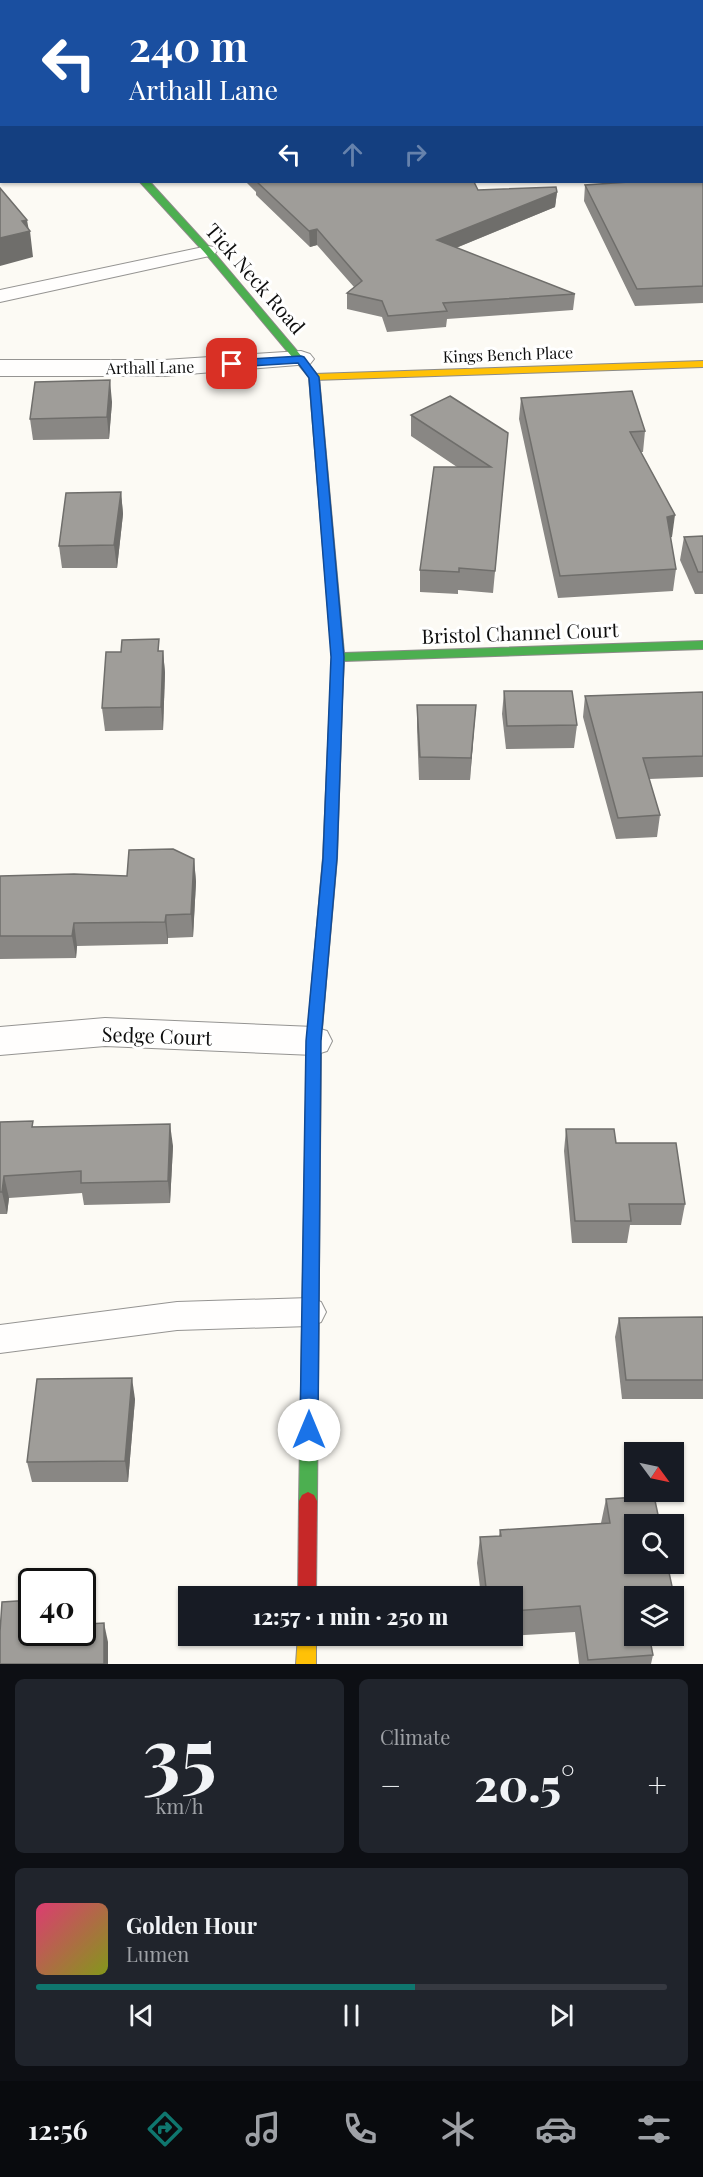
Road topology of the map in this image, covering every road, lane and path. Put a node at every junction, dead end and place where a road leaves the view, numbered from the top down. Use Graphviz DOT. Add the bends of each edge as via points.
graph roads {
  1 [pos="146,183"];
  2 [pos="208,251"];
  3 [pos="0,296"];
  4 [pos="703,364"];
  5 [pos="0,368"];
  6 [pos="307,368"];
  7 [pos="703,645"];
  8 [pos="338,657"];
  9 [pos="0,1041"];
  10 [pos="314,1041"];
  11 [pos="310,1312"];
  12 [pos="0,1339"];
  13 [pos="307,1586"];
  14 [pos="307,1646"];
  15 [pos="306,1664"];
  1 -- 2 [label="street, Tick Neck Road"];
  2 -- 3 [label="lane"];
  2 -- 6 [label="street, Tick Neck Road"];
  4 -- 6 [label="street, Kings Bench Place"];
  5 -- 6 [label="street, Arthall Lane"];
  6 -- 8 [label="street"];
  7 -- 8 [label="street, Bristol Channel Court"];
  8 -- 10 [label="street" via="330,858"];
  9 -- 10 [label="street, Sedge Court" via="105,1032"];
  10 -- 11 [label="street"];
  11 -- 12 [label="lane" via="177,1316"];
  11 -- 13 [label="street"];
  14 -- 15 [label="street"];
}
